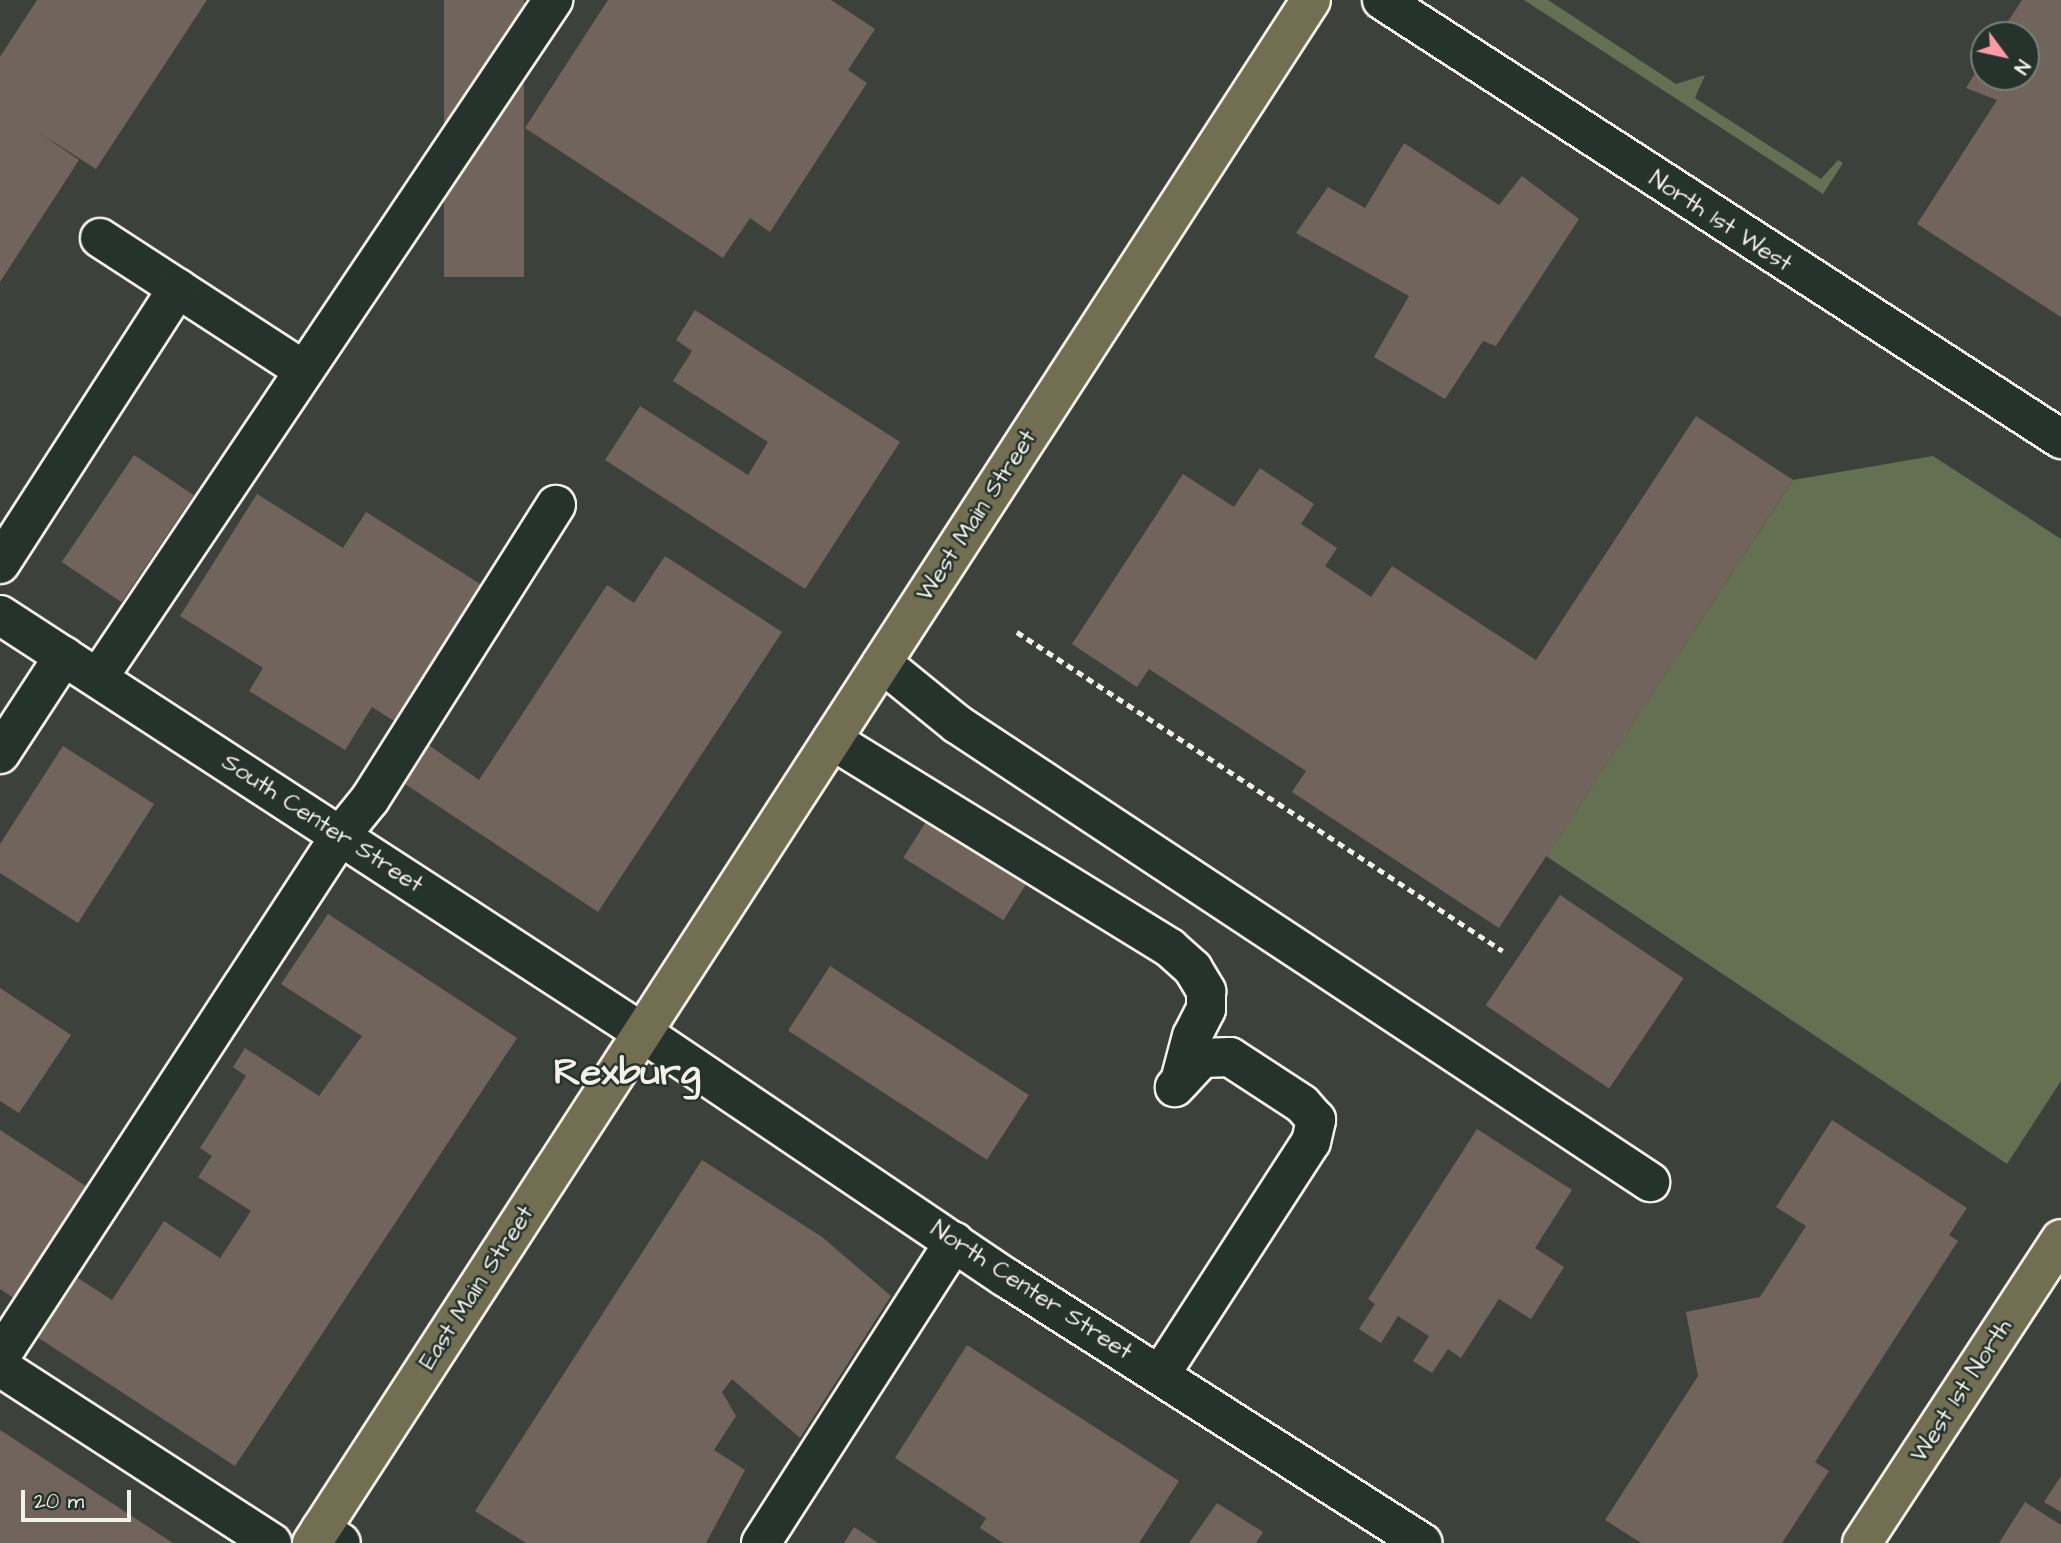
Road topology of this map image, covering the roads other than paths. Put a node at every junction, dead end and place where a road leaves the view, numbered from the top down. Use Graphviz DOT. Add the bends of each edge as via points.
graph roads {
  1 [pos="553,0"];
  2 [pos="1311,0"];
  3 [pos="1382,0"];
  4 [pos="100,238"];
  5 [pos="178,288"];
  6 [pos="303,370"];
  7 [pos="2061,439"];
  8 [pos="556,505"];
  9 [pos="0,564"];
  10 [pos="0,615"];
  11 [pos="64,656"];
  12 [pos="882,663"];
  13 [pos="98,678"];
  14 [pos="832,740"];
  15 [pos="0,754"];
  16 [pos="340,836"];
  17 [pos="643,1033"];
  18 [pos="1650,1182"];
  19 [pos="2061,1239"];
  20 [pos="954,1242"];
  21 [pos="0,1357"];
  22 [pos="0,1367"];
  23 [pos="1160,1375"];
  24 [pos="325,1538"];
  25 [pos="272,1543"];
  26 [pos="761,1543"];
  27 [pos="1423,1543"];
  28 [pos="1862,1543"];
  1 -- 6 [label="street"];
  2 -- 12 [label="main road, West Main Street"];
  3 -- 7 [label="street, North 1st West"];
  4 -- 5 [label="street"];
  5 -- 6 [label="street"];
  5 -- 9 [label="street"];
  6 -- 13 [label="street"];
  8 -- 16 [label="street" via="378,787"];
  10 -- 11 [label="street, South Center Street"];
  11 -- 13 [label="street, South Center Street"];
  11 -- 15 [label="street"];
  12 -- 14 [label="main road, West Main Street"];
  12 -- 18 [label="street" via="957,724"];
  13 -- 16 [label="street, South Center Street"];
  14 -- 17 [label="main road, West Main Street"];
  14 -- 23 [label="street" via="1170,948 1193,969 1206,991 1206,1009 1171,1091 1202,1058 1230,1057 1303,1104 1316,1120 1311,1142"];
  16 -- 17 [label="street, South Center Street"];
  16 -- 21 [label="street"];
  17 -- 20 [label="street, North Center Street"];
  17 -- 24 [label="main road, East Main Street"];
  19 -- 28 [label="main road, West 1st North"];
  20 -- 23 [label="street, North Center Street"];
  20 -- 26 [label="street"];
  22 -- 25 [label="street"];
  23 -- 27 [label="street, North Center Street"];
}
